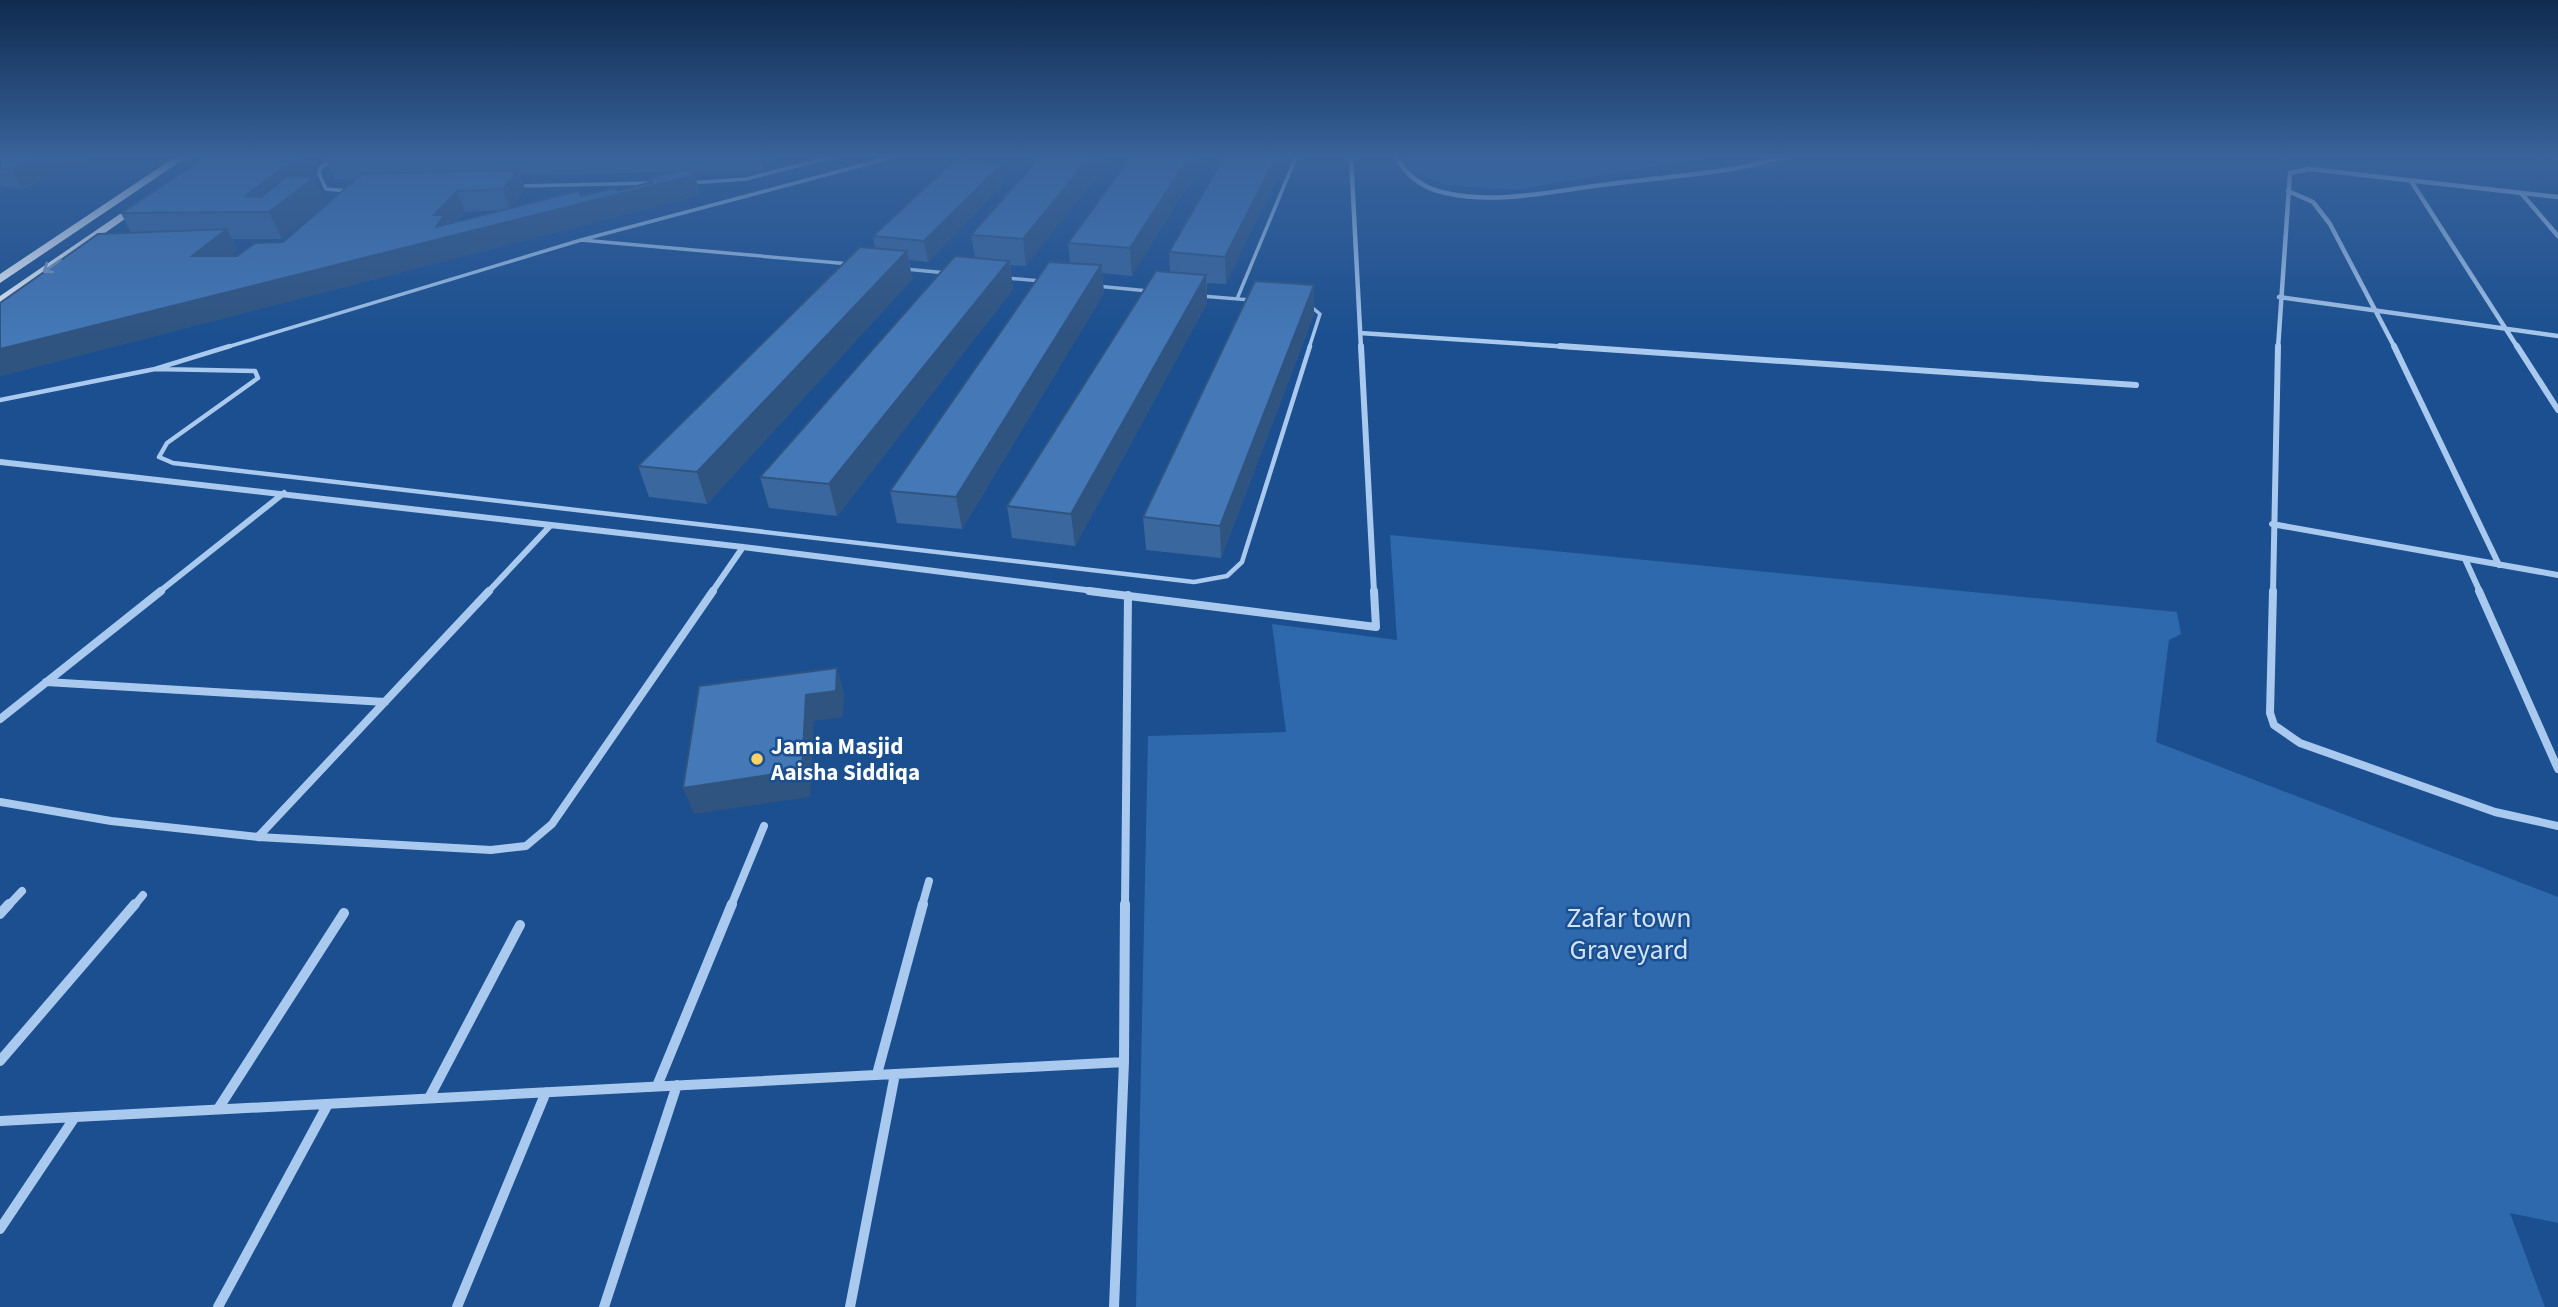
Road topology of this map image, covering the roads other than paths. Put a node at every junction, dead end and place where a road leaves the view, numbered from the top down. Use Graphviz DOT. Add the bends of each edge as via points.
graph roads {
  1 [pos="91,218"];
  2 [pos="121,218"];
  3 [pos="664,218"];
  4 [pos="1271,218"];
  5 [pos="1354,218"];
  6 [pos="2286,218"];
  7 [pos="2326,218"];
  8 [pos="2435,218"];
  9 [pos="2543,218"];
  10 [pos="2558,236"];
  11 [pos="581,240"];
  12 [pos="854,264"];
  13 [pos="895,268"];
  14 [pos="950,273"];
  15 [pos="1004,278"];
  16 [pos="0,279"];
  17 [pos="1045,282"];
  18 [pos="1086,285"];
  19 [pos="1155,291"];
  20 [pos="1196,295"];
  21 [pos="2279,297"];
  22 [pos="1237,299"];
  23 [pos="1261,301"];
  24 [pos="0,302"];
  25 [pos="1297,304"];
  26 [pos="2376,311"];
  27 [pos="2505,328"];
  28 [pos="1360,333"];
  29 [pos="2558,335"];
  30 [pos="155,369"];
  31 [pos="2136,385"];
  32 [pos="0,400"];
  33 [pos="2558,410"];
  34 [pos="0,462"];
  35 [pos="284,494"];
  36 [pos="2272,524"];
  37 [pos="550,526"];
  38 [pos="743,547"];
  39 [pos="2465,559"];
  40 [pos="2499,565"];
  41 [pos="2558,575"];
  42 [pos="1128,595"];
  43 [pos="46,682"];
  44 [pos="385,702"];
  45 [pos="0,719"];
  46 [pos="2558,769"];
  47 [pos="0,802"];
  48 [pos="764,826"];
  49 [pos="2558,826"];
  50 [pos="258,837"];
  51 [pos="929,881"];
  52 [pos="22,891"];
  53 [pos="143,895"];
  54 [pos="344,913"];
  55 [pos="0,914"];
  56 [pos="520,925"];
  57 [pos="0,1061"];
  58 [pos="1124,1062"];
  59 [pos="877,1074"];
  60 [pos="895,1074"];
  61 [pos="677,1085"];
  62 [pos="657,1086"];
  63 [pos="546,1092"];
  64 [pos="429,1098"];
  65 [pos="328,1104"];
  66 [pos="218,1109"];
  67 [pos="75,1117"];
  68 [pos="0,1121"];
  69 [pos="0,1229"];
  70 [pos="218,1307"];
  71 [pos="457,1307"];
  72 [pos="604,1307"];
  73 [pos="850,1307"];
  74 [pos="1114,1307"];
  1 -- 16 [label="main road"];
  2 -- 24 [label="main road, one-way"];
  3 -- 11 [label="lane"];
  4 -- 22 [label="lane"];
  5 -- 28 [label="street"];
  6 -- 21 [label="street"];
  7 -- 26 [label="street"];
  8 -- 27 [label="street"];
  9 -- 10 [label="street"];
  11 -- 12 [label="lane"];
  11 -- 30 [label="lane"];
  13 -- 14 [label="lane"];
  15 -- 17 [label="lane"];
  18 -- 19 [label="lane"];
  20 -- 22 [label="lane"];
  21 -- 26 [label="street"];
  21 -- 36 [label="street"];
  22 -- 23 [label="lane"];
  25 -- 30 [label="lane" via="1320,314 1242,562 1234,575 1194,582 173,463 159,457 167,443 258,378 255,371"];
  26 -- 27 [label="street"];
  26 -- 40 [label="street"];
  27 -- 29 [label="street"];
  27 -- 33 [label="street"];
  28 -- 31 [label="street"];
  28 -- 42 [label="street" via="1376,627"];
  30 -- 32 [label="lane"];
  34 -- 35 [label="street"];
  35 -- 37 [label="street"];
  35 -- 43 [label="street"];
  36 -- 39 [label="street"];
  36 -- 49 [label="street" via="2270,713 2274,725 2313,748 2495,812"];
  37 -- 38 [label="street"];
  37 -- 44 [label="street"];
  38 -- 42 [label="street"];
  38 -- 50 [label="street" via="552,824 526,846 491,850"];
  39 -- 40 [label="street"];
  39 -- 46 [label="street"];
  40 -- 41 [label="street"];
  42 -- 58 [label="street"];
  43 -- 44 [label="street"];
  43 -- 45 [label="street"];
  44 -- 50 [label="street"];
  47 -- 50 [label="street" via="111,821"];
  48 -- 62 [label="street"];
  51 -- 59 [label="street"];
  52 -- 55 [label="street"];
  53 -- 57 [label="street"];
  54 -- 66 [label="street"];
  56 -- 64 [label="street"];
  58 -- 60 [label="street"];
  58 -- 74 [label="street"];
  59 -- 60 [label="street"];
  59 -- 61 [label="street"];
  60 -- 73 [label="street"];
  61 -- 62 [label="street"];
  61 -- 72 [label="street"];
  62 -- 63 [label="street"];
  63 -- 64 [label="street"];
  63 -- 71 [label="street"];
  64 -- 65 [label="street"];
  65 -- 66 [label="street"];
  65 -- 70 [label="street"];
  66 -- 67 [label="street"];
  67 -- 68 [label="street"];
  67 -- 69 [label="street"];
}
